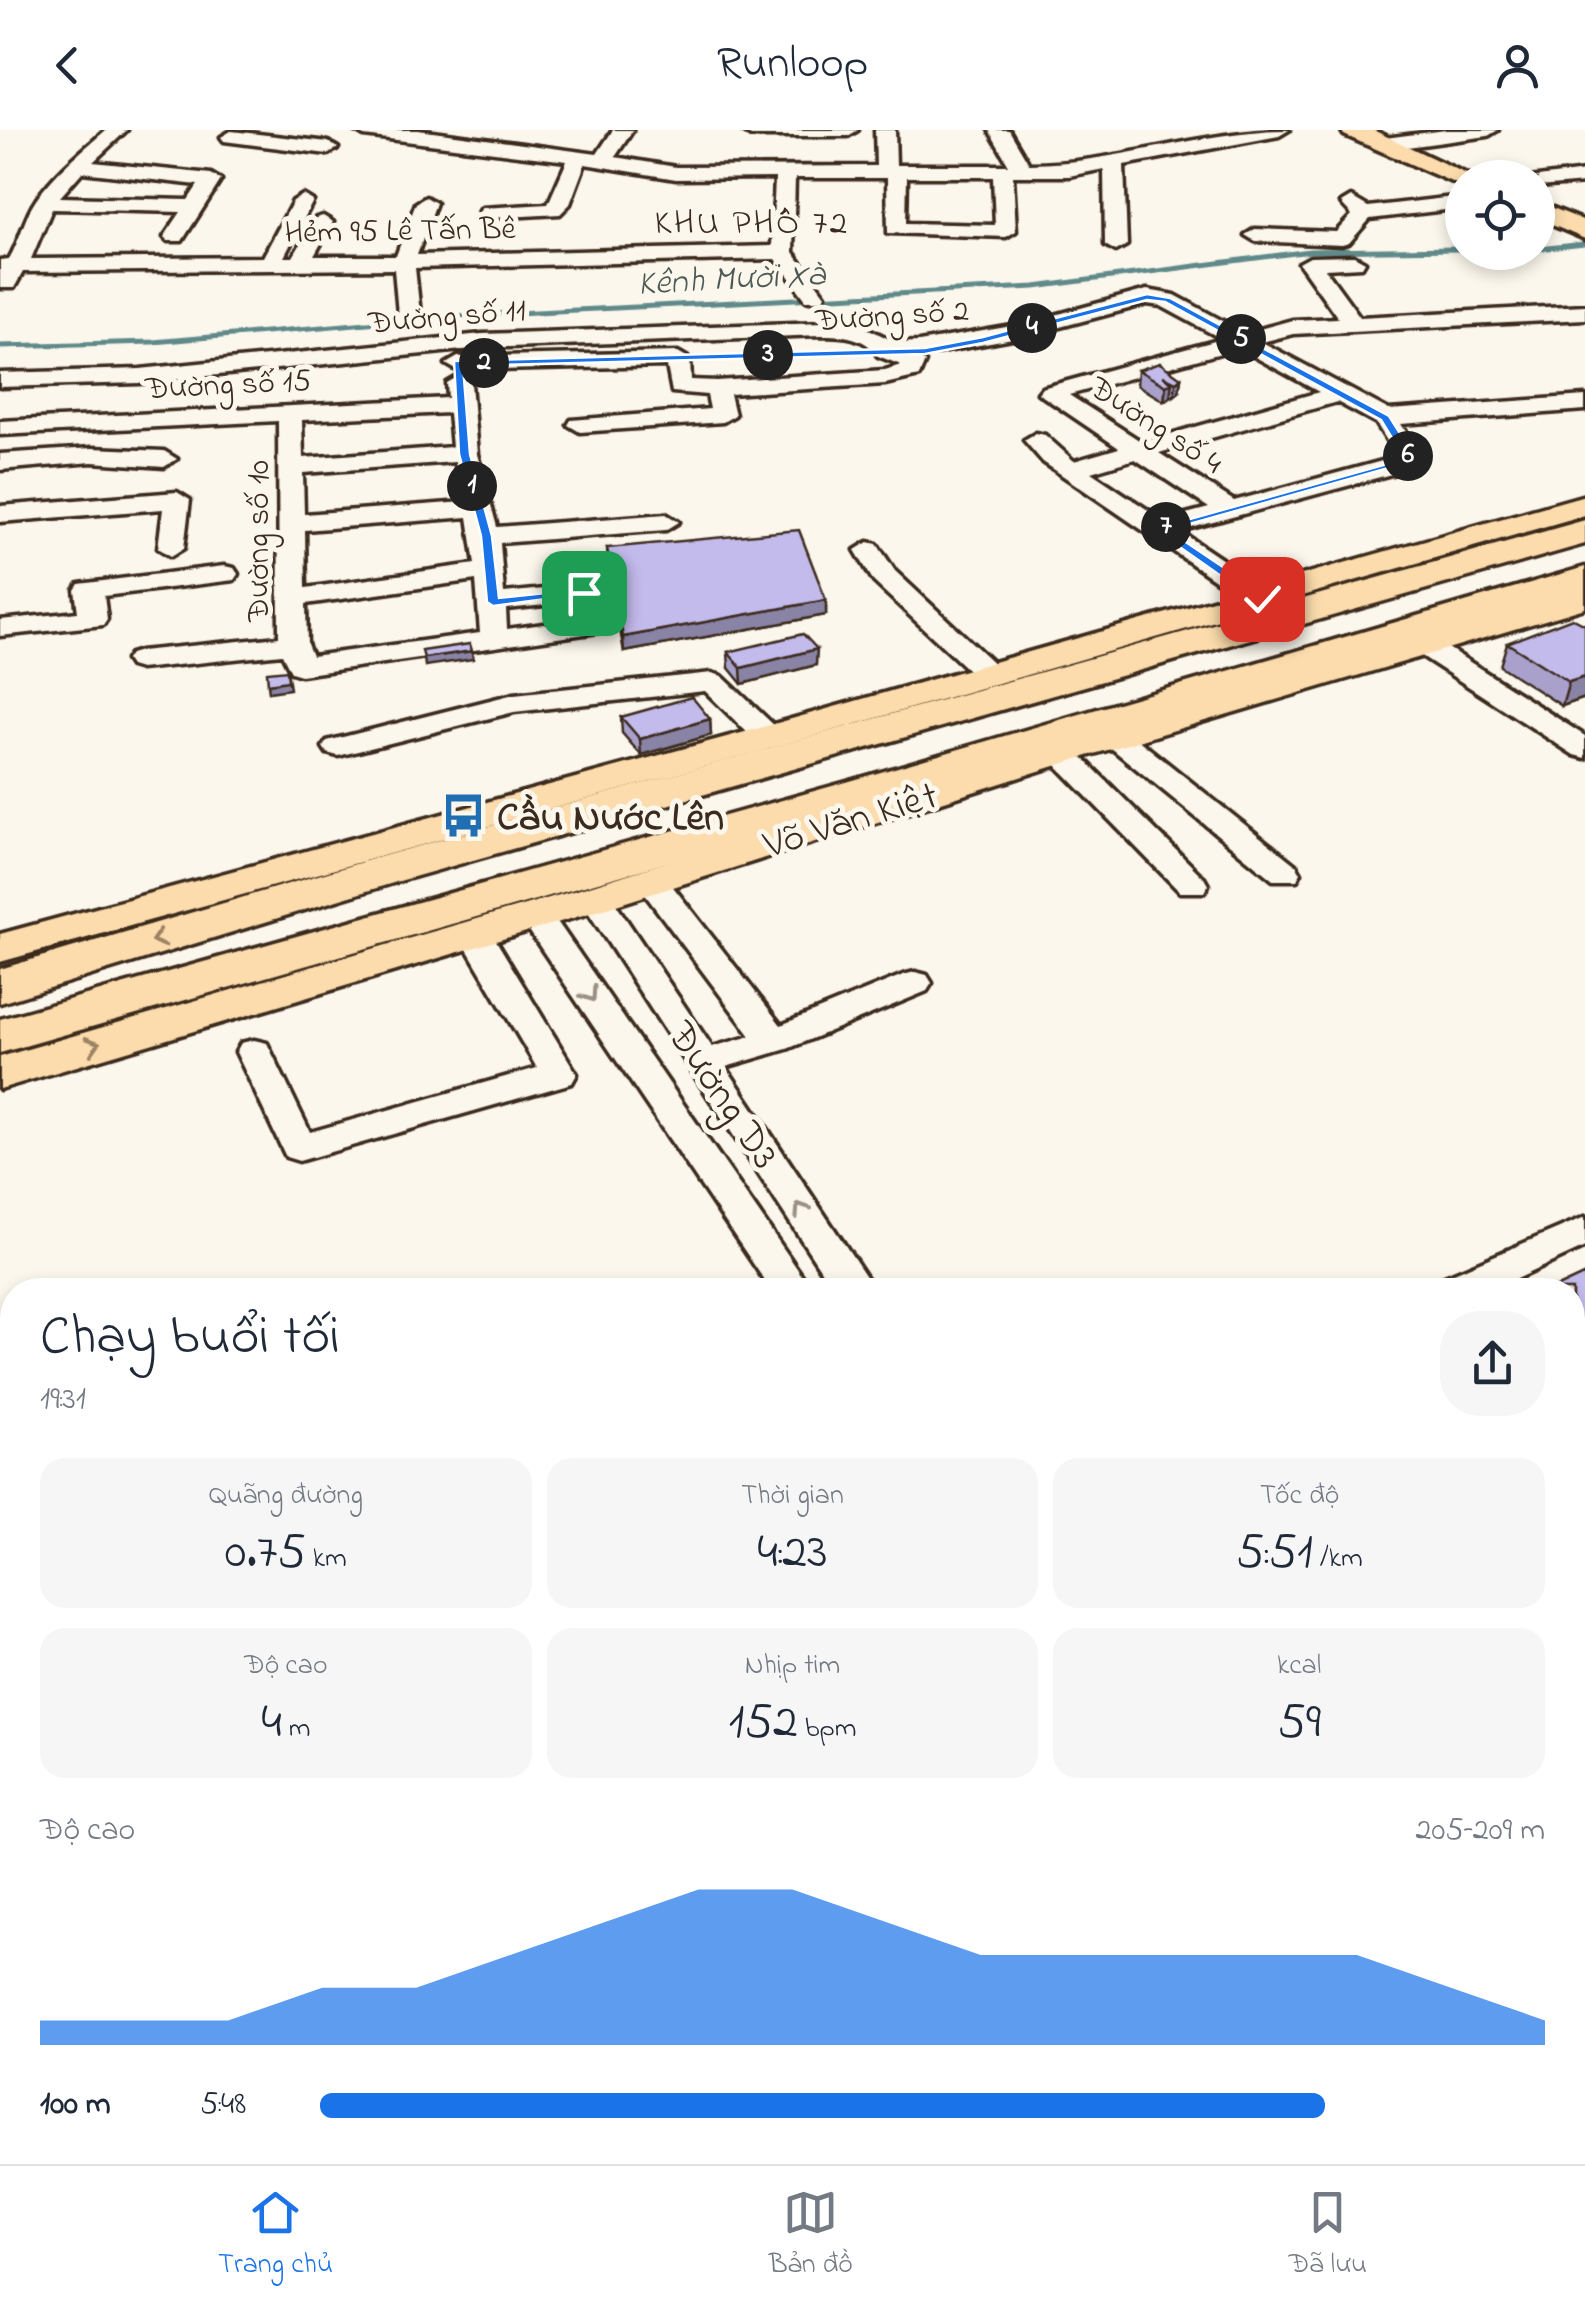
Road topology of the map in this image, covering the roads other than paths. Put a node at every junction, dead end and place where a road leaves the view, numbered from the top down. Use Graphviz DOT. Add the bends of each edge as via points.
graph roads {
  1 [pos="117,130"];
  2 [pos="343,130"];
  3 [pos="364,130"];
  4 [pos="623,130"];
  5 [pos="751,130"];
  6 [pos="818,130"];
  7 [pos="848,130"];
  8 [pos="885,130"];
  9 [pos="1000,130"];
  10 [pos="1279,130"];
  11 [pos="1352,130"];
  12 [pos="1488,130"];
  13 [pos="231,137"];
  14 [pos="1385,144"];
  15 [pos="578,157"];
  16 [pos="603,161"];
  17 [pos="1114,164"];
  18 [pos="77,166"];
  19 [pos="1445,170"];
  20 [pos="822,172"];
  21 [pos="892,172"];
  22 [pos="1013,172"];
  23 [pos="786,173"];
  24 [pos="1585,177"];
  25 [pos="1555,180"];
  26 [pos="303,201"];
  27 [pos="44,203"];
  28 [pos="426,203"];
  29 [pos="1445,203"];
  30 [pos="192,206"];
  31 [pos="489,212"];
  32 [pos="1555,217"];
  33 [pos="323,222"];
  34 [pos="1581,227"];
  35 [pos="1255,235"];
  36 [pos="175,237"];
  37 [pos="1116,245"];
  38 [pos="782,252"];
  39 [pos="404,262"];
  40 [pos="1354,262"];
  41 [pos="300,263"];
  42 [pos="270,264"];
  43 [pos="9,266"];
  44 [pos="0,290"];
  45 [pos="814,295"];
  46 [pos="1400,295"];
  47 [pos="1585,312"];
  48 [pos="409,314"];
  49 [pos="1418,319"];
  50 [pos="1353,324"];
  51 [pos="670,334"];
  52 [pos="1242,340"];
  53 [pos="457,345"];
  54 [pos="895,350"];
  55 [pos="844,352"];
  56 [pos="687,358"];
  57 [pos="0,380"];
  58 [pos="717,388"];
  59 [pos="1339,394"];
  60 [pos="1585,403"];
  61 [pos="460,405"];
  62 [pos="290,414"];
  63 [pos="1385,418"];
  64 [pos="122,424"];
  65 [pos="580,425"];
  66 [pos="0,428"];
  67 [pos="1036,440"];
  68 [pos="1141,451"];
  69 [pos="465,454"];
  70 [pos="111,459"];
  71 [pos="164,459"];
  72 [pos="0,462"];
  73 [pos="293,466"];
  74 [pos="1073,469"];
  75 [pos="1585,505"];
  76 [pos="477,508"];
  77 [pos="1228,509"];
  78 [pos="0,514"];
  79 [pos="663,514"];
  80 [pos="290,523"];
  81 [pos="1159,529"];
  82 [pos="1585,532"];
  83 [pos="486,536"];
  84 [pos="170,548"];
  85 [pos="868,550"];
  86 [pos="488,570"];
  87 [pos="224,574"];
  88 [pos="1585,579"];
  89 [pos="584,593"];
  90 [pos="1585,597"];
  91 [pos="292,598"];
  92 [pos="1262,599"];
  93 [pos="493,602"];
  94 [pos="596,626"];
  95 [pos="0,628"];
  96 [pos="494,636"];
  97 [pos="1424,646"];
  98 [pos="297,655"];
  99 [pos="140,660"];
  100 [pos="990,675"];
  101 [pos="1585,712"];
  102 [pos="1544,723"];
  103 [pos="1116,736"];
  104 [pos="769,737"];
  105 [pos="338,746"];
  106 [pos="1585,750"];
  107 [pos="1060,752"];
  108 [pos="463,822"];
  109 [pos="386,870"];
  110 [pos="1285,873"];
  111 [pos="650,880"];
  112 [pos="1192,885"];
  113 [pos="601,907"];
  114 [pos="542,923"];
  115 [pos="452,938"];
  116 [pos="0,948"];
  117 [pos="915,983"];
  118 [pos="0,986"];
  119 [pos="95,1009"];
  120 [pos="0,1036"];
  121 [pos="774,1041"];
  122 [pos="254,1052"];
  123 [pos="704,1061"];
  124 [pos="0,1073"];
  125 [pos="1585,1231"];
  126 [pos="784,1278"];
  127 [pos="847,1278"];
  128 [pos="1481,1278"];
  1 -- 18 [label="street"];
  2 -- 13 [label="street" via="324,152"];
  3 -- 15 [label="street"];
  4 -- 16 [label="street"];
  5 -- 6 [label="street"];
  6 -- 7 [label="street"];
  6 -- 20 [label="street"];
  8 -- 21 [label="street"];
  9 -- 22 [label="street"];
  10 -- 17 [label="street"];
  11 -- 14 [label="main road"];
  12 -- 14 [label="street"];
  14 -- 19 [label="main road"];
  15 -- 16 [label="street"];
  15 -- 31 [label="street" via="553,210"];
  16 -- 23 [label="street" via="676,174"];
  17 -- 22 [label="street"];
  17 -- 37 [label="street"];
  18 -- 27 [label="street"];
  18 -- 30 [label="street" via="211,180"];
  20 -- 21 [label="street"];
  20 -- 23 [label="street"];
  21 -- 22 [label="street"];
  21 -- 22 [label="street" via="895,230 1006,231"];
  23 -- 38 [label="street" via="780,190"];
  24 -- 25 [label="street"];
  26 -- 42 [label="street"];
  27 -- 30 [label="street" via="117,214"];
  27 -- 43 [label="street"];
  28 -- 39 [label="street"];
  29 -- 35 [label="street" via="1357,208 1342,239"];
  30 -- 36 [label="street"];
  32 -- 34 [label="main road"];
  33 -- 41 [label="street"];
  38 -- 39 [label="street, Hẻm 95 Lê Tấn Bê"];
  38 -- 45 [label="street"];
  39 -- 41 [label="street, Hẻm 95 Lê Tấn Bê"];
  39 -- 48 [label="street"];
  40 -- 50 [label="street" via="1310,262"];
  41 -- 42 [label="street, Hẻm 95 Lê Tấn Bê"];
  42 -- 43 [label="street, Hẻm 95 Lê Tấn Bê"];
  43 -- 44 [label="street"];
  46 -- 49 [label="street"];
  47 -- 49 [label="street"];
  49 -- 50 [label="street"];
  50 -- 52 [label="street" via="1292,327"];
  51 -- 53 [label="street, Đường số 11"];
  51 -- 54 [label="street, Đường số 11" via="852,328"];
  51 -- 56 [label="street"];
  52 -- 54 [label="street, Đường số 2" via="1167,300 1147,297 983,340"];
  52 -- 59 [label="street, Đường số 2"];
  52 -- 68 [label="street, Đường số 4" via="1050,393"];
  53 -- 56 [label="street"];
  53 -- 57 [label="street, Đường số 11" via="140,376"];
  53 -- 61 [label="street"];
  54 -- 55 [label="street, Đường số 2"];
  54 -- 58 [label="street" via="912,362 910,371"];
  56 -- 58 [label="street" via="680,387"];
  58 -- 65 [label="street" via="724,415"];
  59 -- 63 [label="street, Đường số 2"];
  59 -- 68 [label="street"];
  60 -- 63 [label="street"];
  61 -- 62 [label="street, Đường số 15"];
  61 -- 69 [label="street"];
  62 -- 64 [label="street, Đường số 15"];
  62 -- 73 [label="street, Đường số 10"];
  63 -- 77 [label="street, Đường số 2" via="1412,460"];
  64 -- 66 [label="street, Đường số 15"];
  64 -- 70 [label="street"];
  67 -- 74 [label="street"];
  68 -- 74 [label="street"];
  68 -- 77 [label="street, Đường số 4"];
  69 -- 73 [label="street"];
  69 -- 76 [label="street"];
  70 -- 71 [label="street"];
  70 -- 72 [label="street"];
  73 -- 80 [label="street, Đường số 10"];
  74 -- 81 [label="street"];
  75 -- 92 [label="main road"];
  76 -- 80 [label="street"];
  76 -- 83 [label="street"];
  77 -- 81 [label="street"];
  78 -- 84 [label="street" via="177,500"];
  79 -- 83 [label="street"];
  80 -- 91 [label="street, Đường số 10"];
  81 -- 92 [label="street"];
  82 -- 109 [label="highway, Võ Văn Kiệt"];
  83 -- 86 [label="street"];
  85 -- 100 [label="street" via="884,576"];
  86 -- 91 [label="street"];
  86 -- 93 [label="street"];
  87 -- 95 [label="street" via="89,590 93,619"];
  88 -- 119 [label="highway, Võ Văn Kiệt"];
  89 -- 93 [label="street"];
  90 -- 97 [label="main road, Võ Văn Kiệt"];
  91 -- 98 [label="street, Đường số 10"];
  92 -- 100 [label="main road"];
  93 -- 96 [label="street"];
  94 -- 96 [label="street"];
  96 -- 98 [label="street"];
  97 -- 102 [label="street"];
  97 -- 103 [label="main road, Võ Văn Kiệt"];
  98 -- 99 [label="street"];
  100 -- 104 [label="main road"];
  101 -- 102 [label="street"];
  102 -- 106 [label="street"];
  103 -- 107 [label="main road, Võ Văn Kiệt"];
  103 -- 110 [label="street"];
  104 -- 105 [label="street" via="712,682 514,703"];
  104 -- 108 [label="main road"];
  107 -- 111 [label="main road, Võ Văn Kiệt"];
  107 -- 112 [label="street"];
  108 -- 109 [label="highway"];
  108 -- 116 [label="main road"];
  109 -- 118 [label="highway, Võ Văn Kiệt, one-way"];
  111 -- 113 [label="main road, Võ Văn Kiệt"];
  111 -- 121 [label="street"];
  113 -- 114 [label="main road, Võ Văn Kiệt"];
  113 -- 123 [label="street, Đường D3"];
  114 -- 115 [label="main road, Võ Văn Kiệt"];
  114 -- 126 [label="street, Đường D3, one-way"];
  115 -- 119 [label="highway"];
  115 -- 122 [label="street" via="559,1074 299,1148"];
  124 -- 115 [label="main road, Võ Văn Kiệt, one-way"];
  117 -- 121 [label="street"];
  119 -- 120 [label="highway, Võ Văn Kiệt"];
  121 -- 123 [label="street"];
  127 -- 123 [label="street, Đường D3, one-way"];
  125 -- 128 [label="street"];
}
